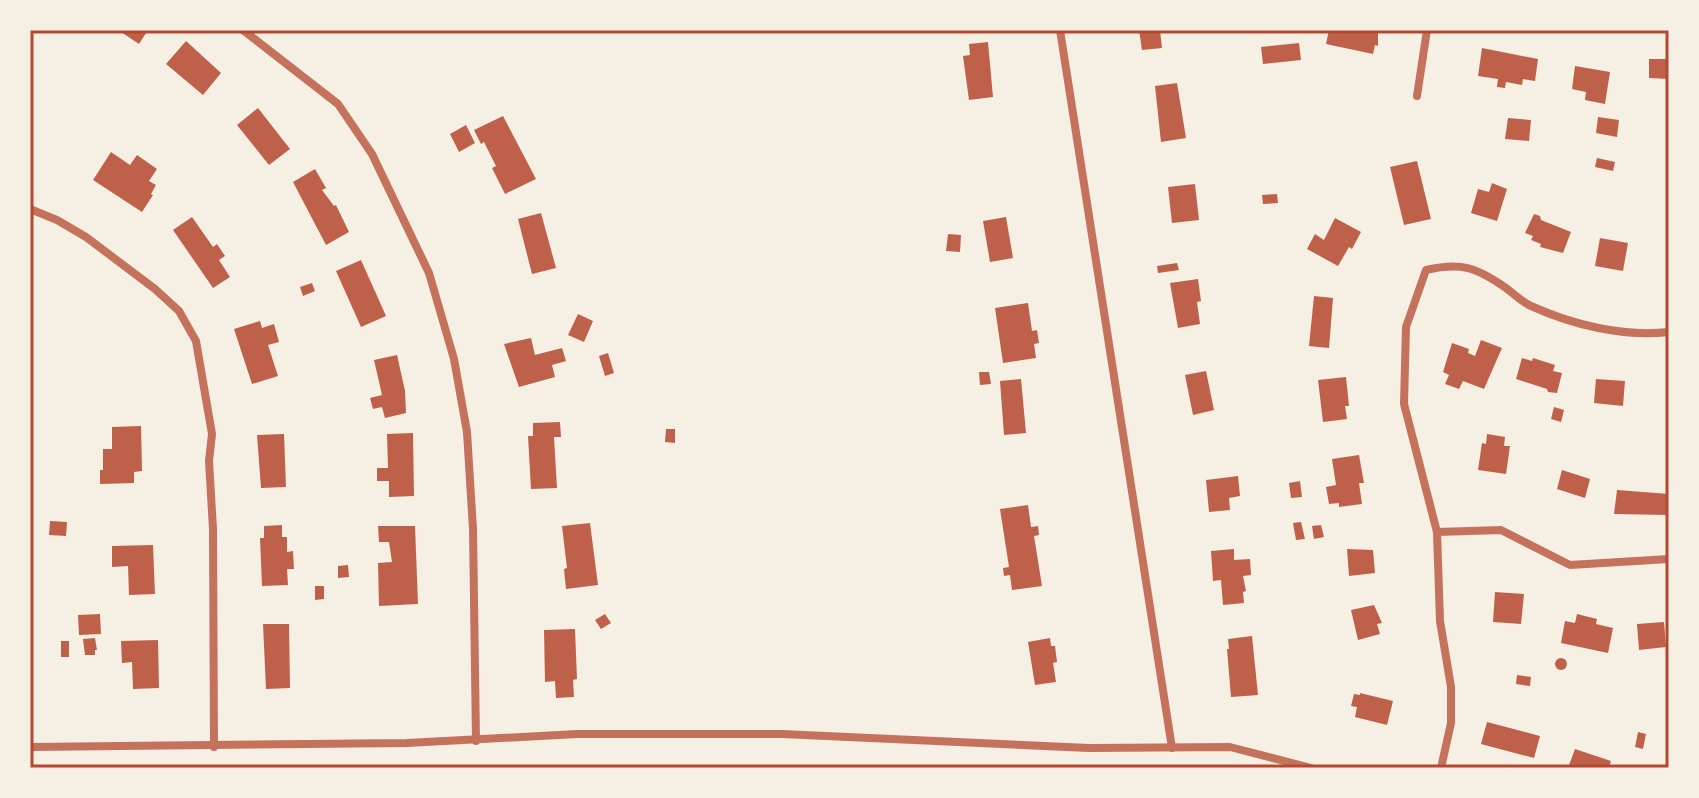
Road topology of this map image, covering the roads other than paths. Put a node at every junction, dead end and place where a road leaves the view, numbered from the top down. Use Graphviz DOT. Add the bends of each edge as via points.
graph roads {
  1 [pos="243,30"];
  2 [pos="1060,30"];
  3 [pos="1427,30"];
  4 [pos="1417,96"];
  5 [pos="30,209"];
  6 [pos="1669,332"];
  7 [pos="1437,532"];
  8 [pos="1669,559"];
  9 [pos="476,741"];
  10 [pos="30,747"];
  11 [pos="214,747"];
  12 [pos="1172,748"];
  13 [pos="1311,768"];
  14 [pos="1441,768"];
  1 -- 9 [label="street" via="338,104 372,154 429,273 454,359 467,432"];
  2 -- 12 [label="street"];
  3 -- 4 [label="street"];
  5 -- 11 [label="street" via="86,237 155,289 179,311 196,341 212,434"];
  6 -- 7 [label="street" via="1613,331 1564,319 1527,305 1479,271 1452,264 1426,270 1406,327 1404,404"];
  7 -- 8 [label="street" via="1501,530 1570,565"];
  7 -- 14 [label="street" via="1440,621 1451,687 1451,723"];
  9 -- 11 [label="street"];
  9 -- 12 [label="street" via="577,734 782,734"];
  10 -- 11 [label="street"];
  12 -- 13 [label="street" via="1230,747"];
}
